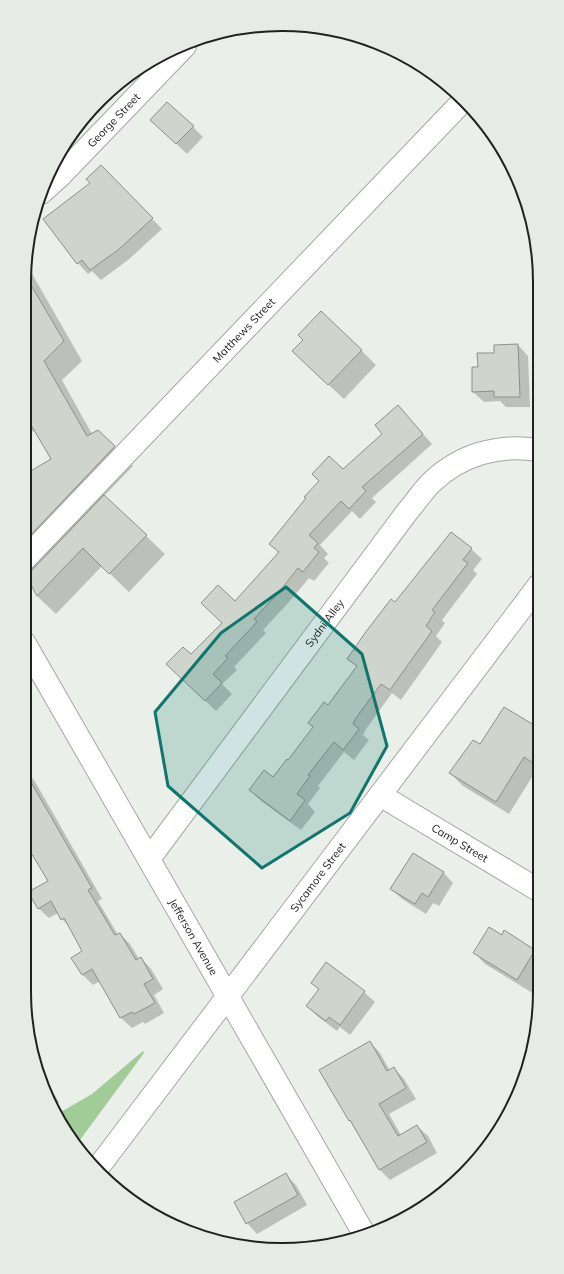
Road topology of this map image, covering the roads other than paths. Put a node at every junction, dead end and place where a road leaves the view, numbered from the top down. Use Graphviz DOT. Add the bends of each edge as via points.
graph roads {
  1 [pos="177,54"];
  2 [pos="459,105"];
  3 [pos="51,184"];
  4 [pos="533,450"];
  5 [pos="31,553"];
  6 [pos="533,593"];
  7 [pos="31,654"];
  8 [pos="380,795"];
  9 [pos="149,859"];
  10 [pos="533,887"];
  11 [pos="227,995"];
  12 [pos="100,1164"];
  13 [pos="362,1230"];
  1 -- 3 [label="street, George Street"];
  2 -- 5 [label="street, Matthews Street"];
  4 -- 9 [label="street, Sydni Alley" via="511,448 477,454 462,460 432,482"];
  6 -- 8 [label="street, Sycamore Street"];
  7 -- 9 [label="street, Jefferson Avenue"];
  8 -- 10 [label="street, Camp Street"];
  8 -- 11 [label="street, Sycamore Street"];
  9 -- 11 [label="street, Jefferson Avenue"];
  11 -- 12 [label="street, Sycamore Street"];
  11 -- 13 [label="street, Jefferson Avenue"];
}
